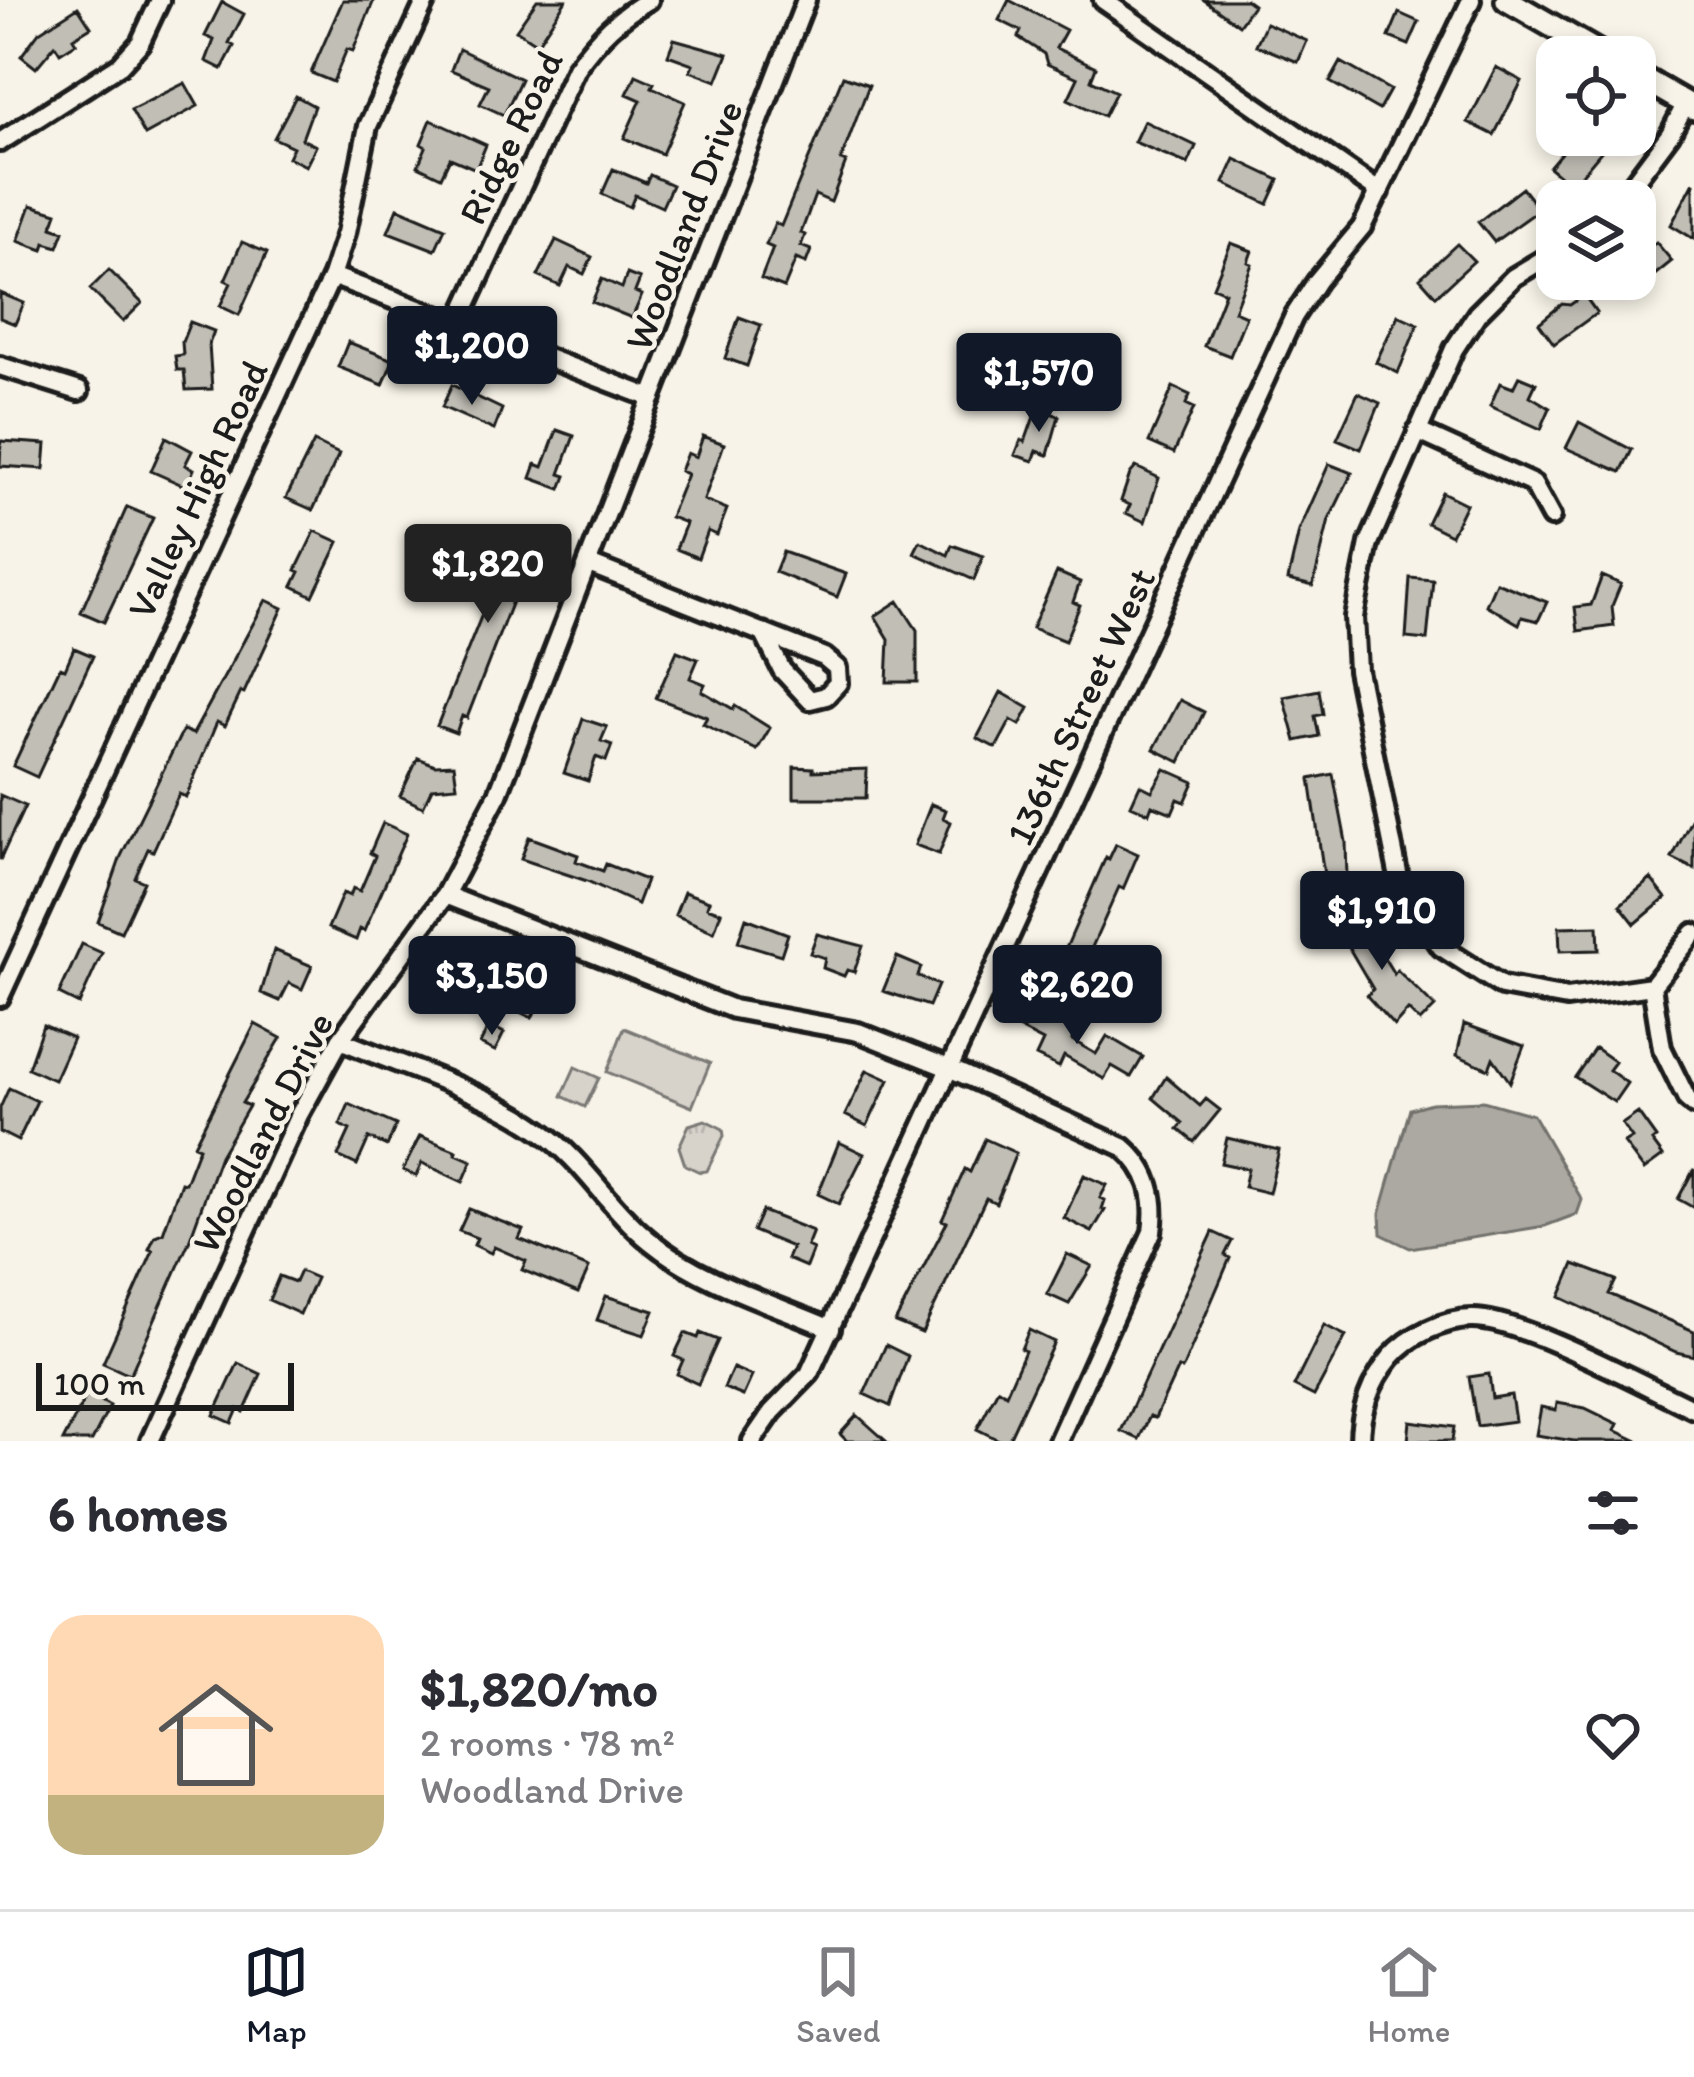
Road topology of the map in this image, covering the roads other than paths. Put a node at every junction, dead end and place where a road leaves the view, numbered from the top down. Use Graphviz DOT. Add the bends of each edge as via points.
graph roads {
  1 [pos="160,0"];
  2 [pos="426,0"];
  3 [pos="649,0"];
  4 [pos="806,0"];
  5 [pos="1102,0"];
  6 [pos="1471,0"];
  7 [pos="1508,0"];
  8 [pos="1570,36"];
  9 [pos="1656,86"];
  10 [pos="1691,106"];
  11 [pos="0,142"];
  12 [pos="1636,180"];
  13 [pos="1380,192"];
  14 [pos="1536,264"];
  15 [pos="332,276"];
  16 [pos="458,324"];
  17 [pos="0,366"];
  18 [pos="79,391"];
  19 [pos="652,398"];
  20 [pos="1417,430"];
  21 [pos="1551,517"];
  22 [pos="589,564"];
  23 [pos="763,632"];
  24 [pos="445,896"];
  25 [pos="1694,933"];
  26 [pos="1652,986"];
  27 [pos="0,997"];
  28 [pos="340,1040"];
  29 [pos="951,1069"];
  30 [pos="1694,1105"];
  31 [pos="831,1329"];
  32 [pos="1694,1408"];
  33 [pos="150,1441"];
  34 [pos="752,1441"];
  35 [pos="1058,1441"];
  36 [pos="1360,1441"];
  1 -- 11 [label="street" via="120,64"];
  2 -- 15 [label="street, Valley High Road" via="368,126"];
  3 -- 16 [label="street, Ridge Road" via="576,68"];
  4 -- 19 [label="street, Woodland Drive"];
  5 -- 13 [label="street"];
  6 -- 13 [label="street, 136th Street West"];
  7 -- 8 [label="main road"];
  9 -- 10 [label="main road"];
  10 -- 12 [label="street"];
  13 -- 29 [label="street, 136th Street West" via="1294,316"];
  14 -- 20 [label="street" via="1477,314"];
  15 -- 16 [label="street"];
  15 -- 27 [label="street, Valley High Road"];
  16 -- 19 [label="street"];
  17 -- 18 [label="street"];
  19 -- 22 [label="street, Woodland Drive"];
  20 -- 21 [label="street" via="1533,484"];
  20 -- 26 [label="street" via="1369,543 1354,617 1401,888 1441,947 1502,986 1567,998"];
  22 -- 23 [label="street"];
  22 -- 24 [label="street, Woodland Drive" via="498,794"];
  23 -- 23 [label="street" via="824,657 838,683 811,700 782,670"];
  24 -- 28 [label="street, Woodland Drive"];
  24 -- 29 [label="street" via="733,1009 857,1032"];
  25 -- 26 [label="street"];
  26 -- 30 [label="street" via="1662,1048"];
  28 -- 31 [label="street" via="517,1116 562,1147 663,1251"];
  28 -- 33 [label="street, Woodland Drive"];
  29 -- 31 [label="street, 136th Street West"];
  29 -- 35 [label="street" via="1123,1147 1153,1194 1153,1232"];
  31 -- 34 [label="street, 136th Street West" via="809,1374"];
  32 -- 36 [label="street" via="1514,1327 1472,1319 1424,1331 1397,1350 1376,1375"];
}
